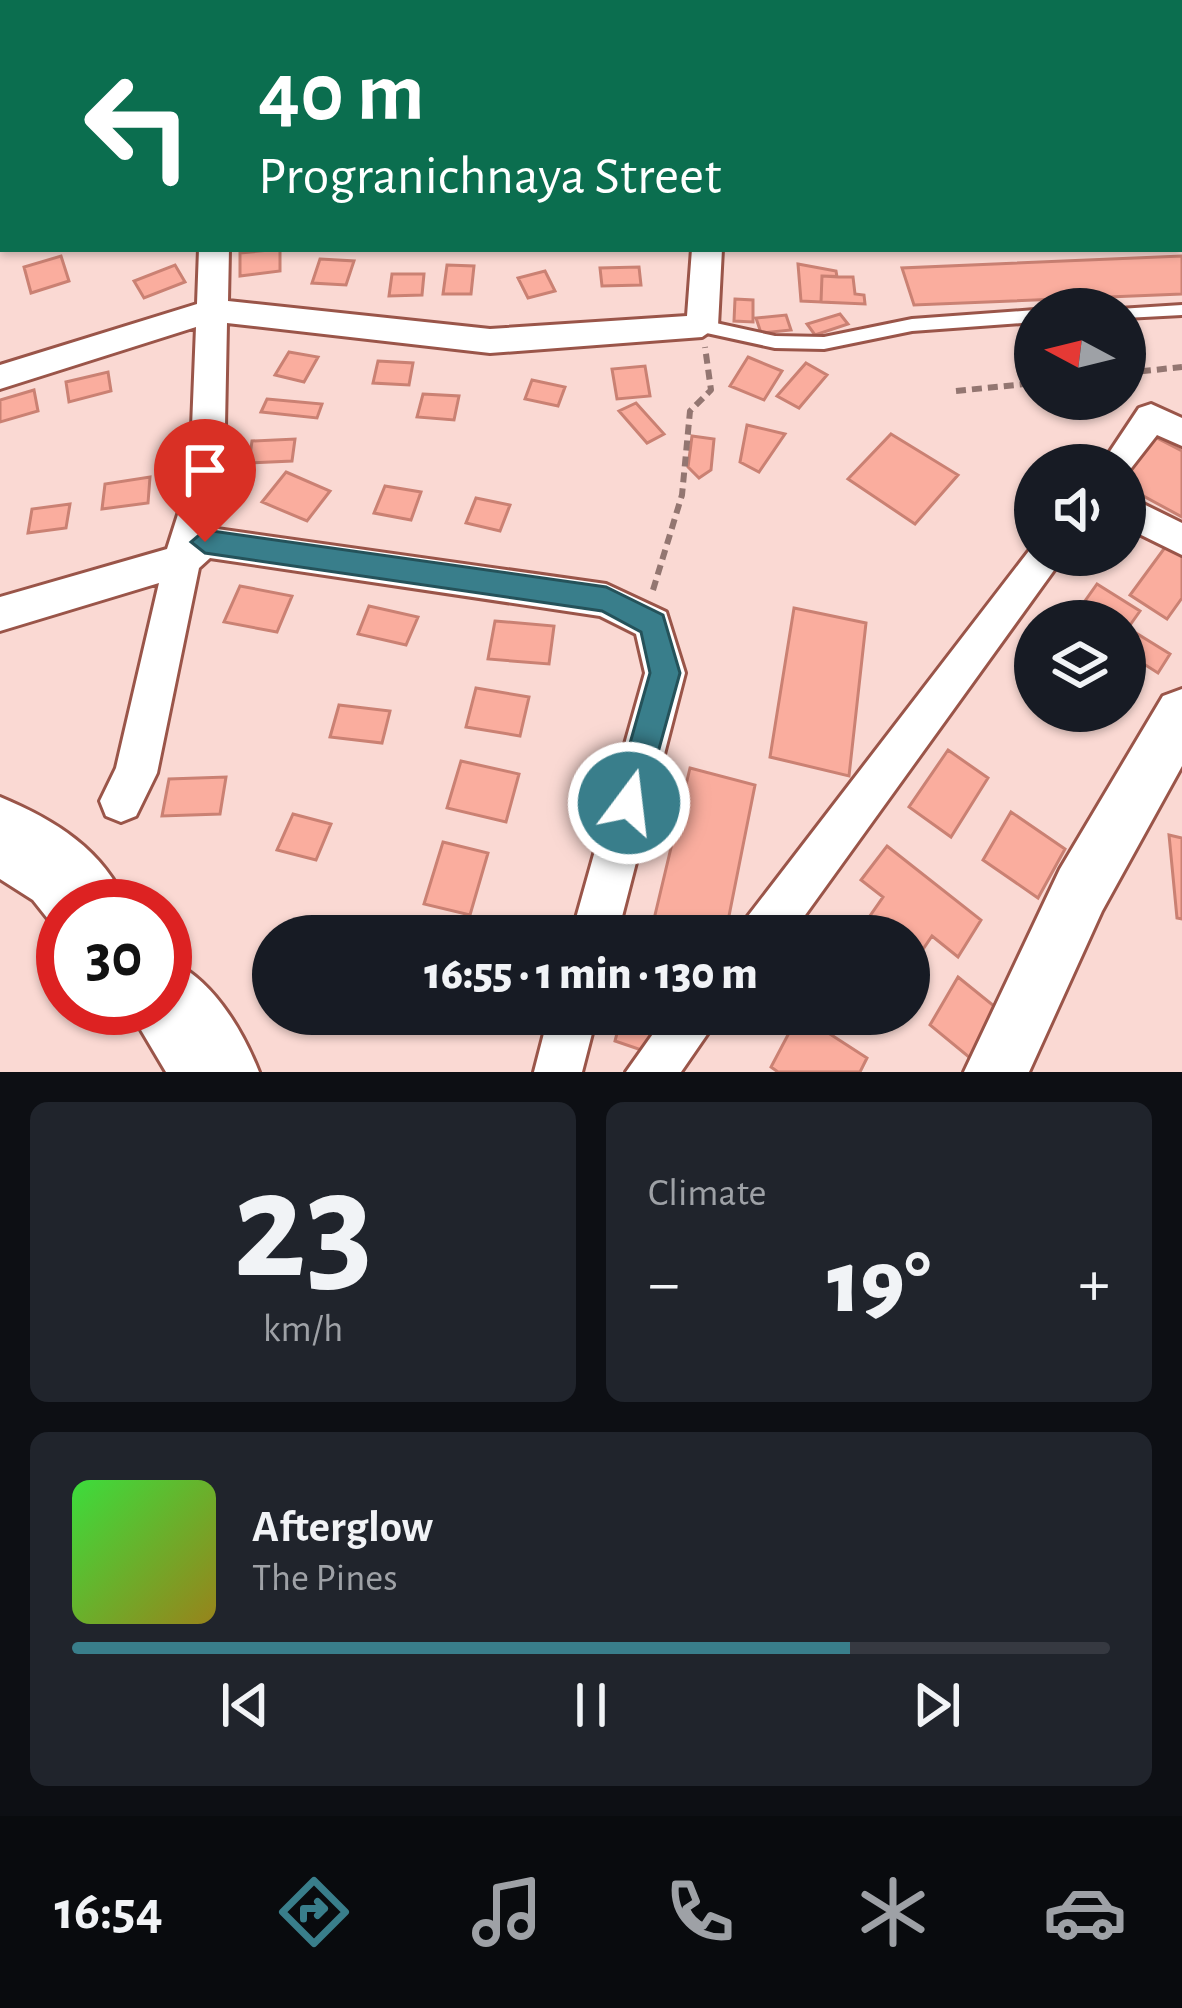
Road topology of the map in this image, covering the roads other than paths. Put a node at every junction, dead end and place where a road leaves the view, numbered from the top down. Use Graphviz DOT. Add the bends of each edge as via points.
graph roads {
  1 [pos="214,252"];
  2 [pos="707,252"];
  3 [pos="214,310"];
  4 [pos="1182,310"];
  5 [pos="1146,311"];
  6 [pos="1014,318"];
  7 [pos="702,326"];
  8 [pos="0,377"];
  9 [pos="1182,433"];
  10 [pos="1133,444"];
  11 [pos="1146,522"];
  12 [pos="1182,540"];
  13 [pos="182,560"];
  14 [pos="1029,576"];
  15 [pos="0,614"];
  16 [pos="1182,714"];
  17 [pos="121,801"];
  18 [pos="0,835"];
  19 [pos="0,859"];
  20 [pos="65,879"];
  21 [pos="36,886"];
  22 [pos="600,915"];
  23 [pos="777,915"];
  24 [pos="167,1035"];
  25 [pos="191,1035"];
  26 [pos="568,1035"];
  27 [pos="680,1035"];
  28 [pos="196,1072"];
  29 [pos="217,1072"];
  30 [pos="558,1072"];
  31 [pos="650,1072"];
  32 [pos="997,1072"];
  1 -- 3 [label="street"];
  2 -- 7 [label="street"];
  3 -- 7 [label="street" via="490,341"];
  3 -- 8 [label="street"];
  3 -- 13 [label="street" via="207,477"];
  4 -- 5 [label="lane"];
  6 -- 7 [label="lane" via="912,325 824,343"];
  9 -- 10 [label="street" via="1151,418"];
  11 -- 12 [label="street"];
  13 -- 15 [label="street"];
  13 -- 17 [label="street" via="136,773"];
  13 -- 22 [label="street" via="205,542 606,600 653,624 665,673"];
  14 -- 23 [label="street"];
  16 -- 32 [label="main road" via="1081,890"];
  18 -- 20 [label="highway"];
  19 -- 21 [label="highway"];
  24 -- 28 [label="highway"];
  25 -- 29 [label="highway"];
  26 -- 30 [label="street"];
  27 -- 31 [label="street"];
}
